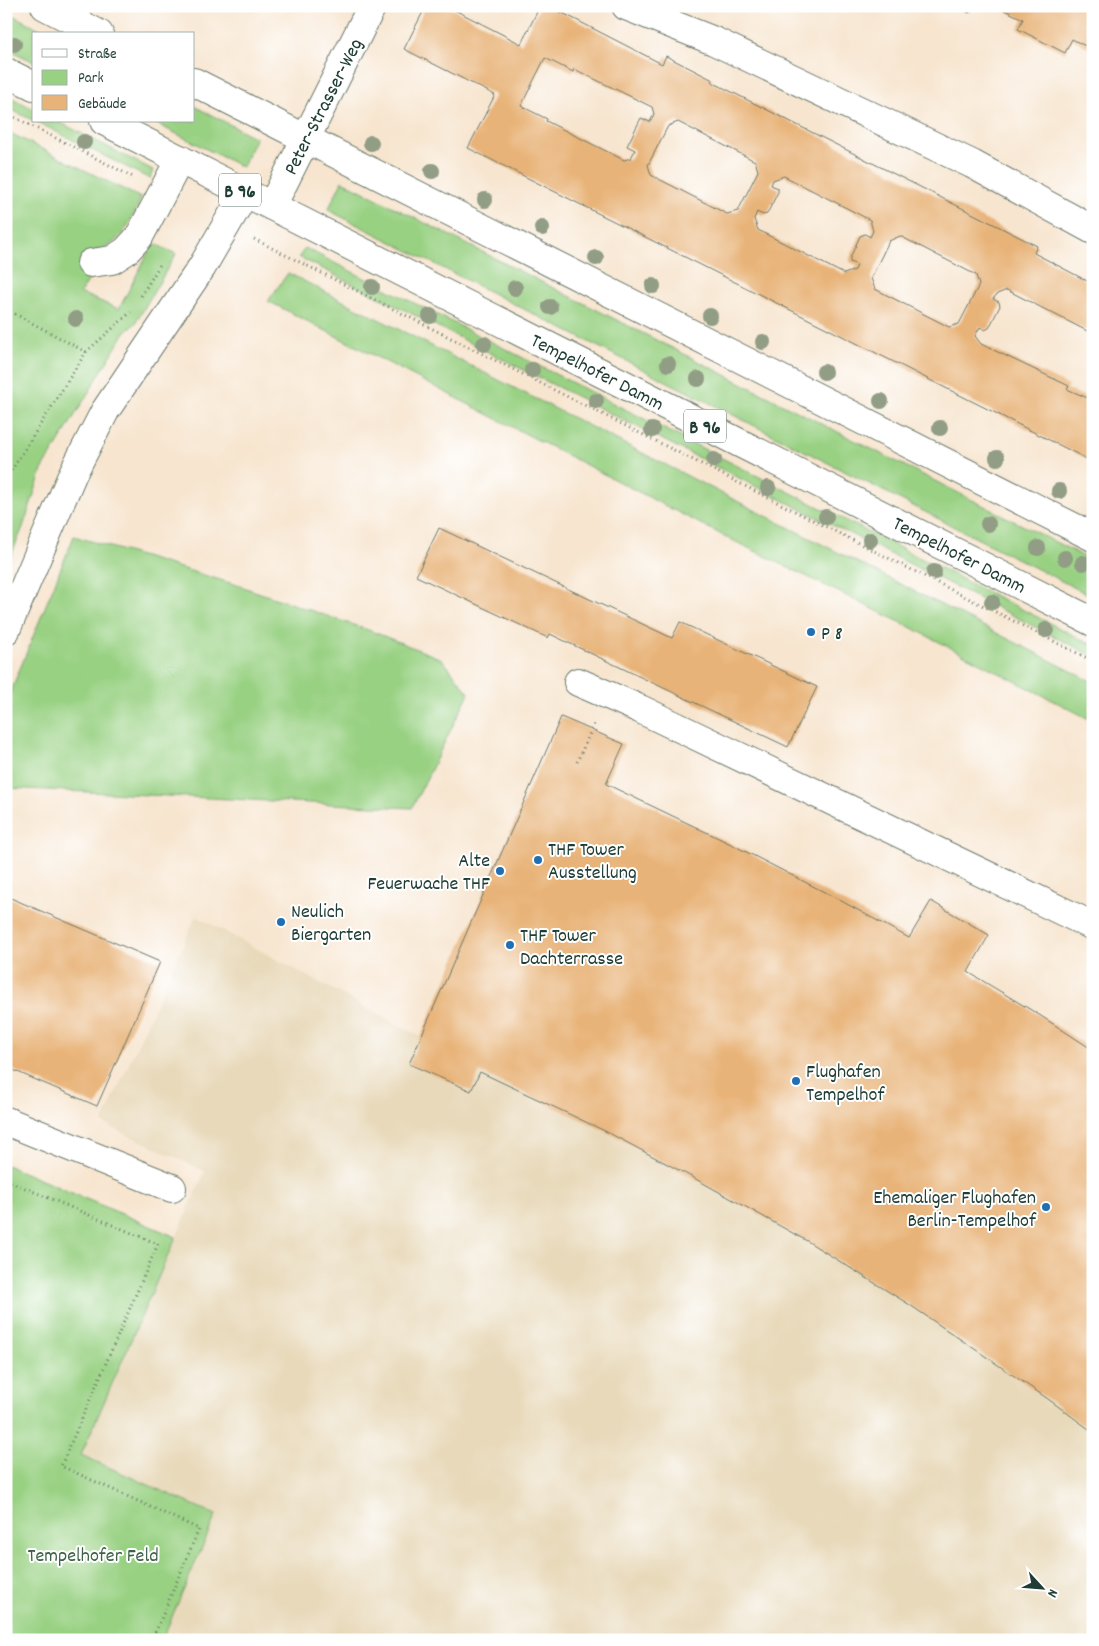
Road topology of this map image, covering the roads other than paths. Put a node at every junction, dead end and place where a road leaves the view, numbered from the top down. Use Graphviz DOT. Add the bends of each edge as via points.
graph roads {
  1 [pos="45,6"];
  2 [pos="372,6"];
  3 [pos="626,6"];
  4 [pos="95,32"];
  5 [pos="6,72"];
  6 [pos="195,83"];
  7 [pos="32,85"];
  8 [pos="106,122"];
  9 [pos="306,139"];
  10 [pos="180,159"];
  11 [pos="245,192"];
  12 [pos="272,206"];
  13 [pos="1093,230"];
  14 [pos="90,263"];
  15 [pos="1093,537"];
  16 [pos="1093,622"];
  17 [pos="6,630"];
  18 [pos="578,682"];
  19 [pos="1093,926"];
  20 [pos="6,1121"];
  21 [pos="172,1188"];
  1 -- 4 [label="main road"];
  2 -- 9 [label="main road, Peter-Strasser-Weg"];
  3 -- 13 [label="main road" via="714,41 928,142"];
  5 -- 7 [label="main road"];
  6 -- 9 [label="main road"];
  8 -- 10 [label="main road, Tempelhofer Damm / B 96"];
  9 -- 12 [label="main road, Peter-Strasser-Weg"];
  9 -- 15 [label="main road"];
  10 -- 11 [label="main road, Tempelhofer Damm / B 96"];
  10 -- 14 [label="main road" via="139,237 112,260"];
  11 -- 12 [label="main road, Tempelhofer Damm / B 96"];
  11 -- 17 [label="main road" via="202,267 105,411 72,472"];
  12 -- 16 [label="main road, Tempelhofer Damm / B 96"];
  18 -- 19 [label="main road"];
  20 -- 21 [label="main road"];
}
